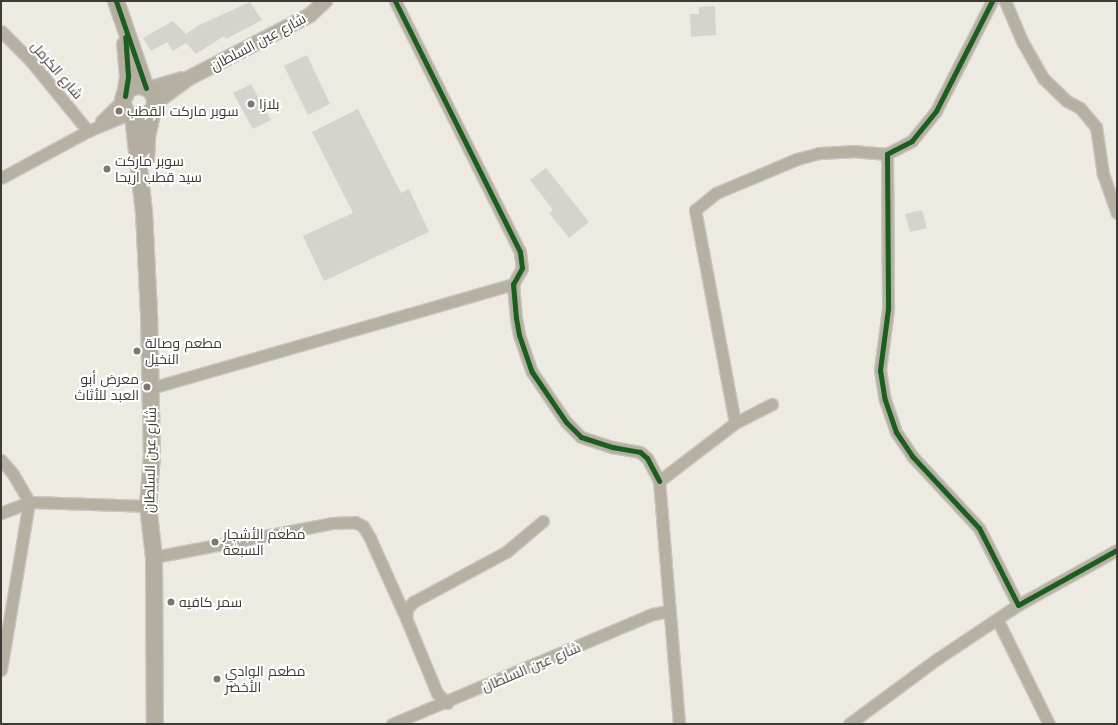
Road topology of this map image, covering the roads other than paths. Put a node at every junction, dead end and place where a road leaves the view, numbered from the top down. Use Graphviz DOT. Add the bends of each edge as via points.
graph roads {
  1 [pos="116,1"];
  2 [pos="325,1"];
  3 [pos="395,1"];
  4 [pos="992,1"];
  5 [pos="1005,1"];
  6 [pos="125,27"];
  7 [pos="1,31"];
  8 [pos="124,97"];
  9 [pos="150,97"];
  10 [pos="131,115"];
  11 [pos="88,131"];
  12 [pos="887,154"];
  13 [pos="1,178"];
  14 [pos="142,196"];
  15 [pos="1117,213"];
  16 [pos="513,284"];
  17 [pos="151,388"];
  18 [pos="772,404"];
  19 [pos="735,423"];
  20 [pos="1,460"];
  21 [pos="659,481"];
  22 [pos="29,502"];
  23 [pos="148,506"];
  24 [pos="1,513"];
  25 [pos="543,521"];
  26 [pos="1117,550"];
  27 [pos="154,557"];
  28 [pos="396,594"];
  29 [pos="413,602"];
  30 [pos="1018,605"];
  31 [pos="669,611"];
  32 [pos="406,618"];
  33 [pos="997,619"];
  34 [pos="1,670"];
  35 [pos="447,702"];
  36 [pos="155,724"];
  37 [pos="392,724"];
  38 [pos="679,724"];
  39 [pos="849,724"];
  40 [pos="1049,724"];
  1 -- 6 [label="main road"];
  2 -- 9 [label="street, شارع عين السلطان" via="310,14"];
  3 -- 16 [label="street" via="511,230 522,262 520,274"];
  4 -- 12 [label="street" via="936,111 912,140"];
  5 -- 15 [label="street" via="1022,41 1043,78 1067,101 1080,108 1096,127 1102,174"];
  6 -- 8 [label="main road" via="128,76"];
  6 -- 9 [label="main road"];
  7 -- 11 [label="street, شارع الكرمل" via="30,60"];
  8 -- 9 [label="main road" via="135,87"];
  8 -- 10 [label="main road" via="124,107"];
  8 -- 11 [label="street" via="110,114"];
  9 -- 10 [label="main road" via="147,116"];
  9 -- 14 [label="main road, شارع عين السلطان"];
  10 -- 11 [label="street"];
  10 -- 14 [label="main road, شارع عين السلطان"];
  11 -- 13 [label="street"];
  12 -- 19 [label="street" via="853,151 819,153 797,159 716,193 695,210"];
  12 -- 30 [label="street" via="888,309 880,370 885,400 896,432 912,456 979,528"];
  14 -- 17 [label="main road, شارع عين السلطان"];
  16 -- 17 [label="street"];
  16 -- 21 [label="street" via="519,335 532,372 566,422 580,437 640,452 647,458"];
  17 -- 23 [label="main road, شارع عين السلطان" via="152,455"];
  18 -- 19 [label="street"];
  19 -- 21 [label="street"];
  20 -- 22 [label="street" via="13,474"];
  21 -- 31 [label="street"];
  22 -- 23 [label="street"];
  22 -- 24 [label="street"];
  22 -- 34 [label="street"];
  23 -- 27 [label="main road, شارع عين السلطان"];
  25 -- 29 [label="street" via="506,552"];
  26 -- 30 [label="street"];
  27 -- 28 [label="street" via="332,523 355,522 366,530"];
  27 -- 36 [label="main road, شارع عين السلطان"];
  28 -- 29 [label="street" via="402,600"];
  28 -- 32 [label="street"];
  29 -- 32 [label="street" via="407,609"];
  30 -- 33 [label="street"];
  31 -- 35 [label="street, شارع عين السلطان" via="653,614"];
  31 -- 38 [label="street"];
  32 -- 35 [label="street" via="437,693"];
  33 -- 39 [label="street"];
  33 -- 40 [label="street"];
  35 -- 37 [label="street, شارع عين السلطان"];
}
